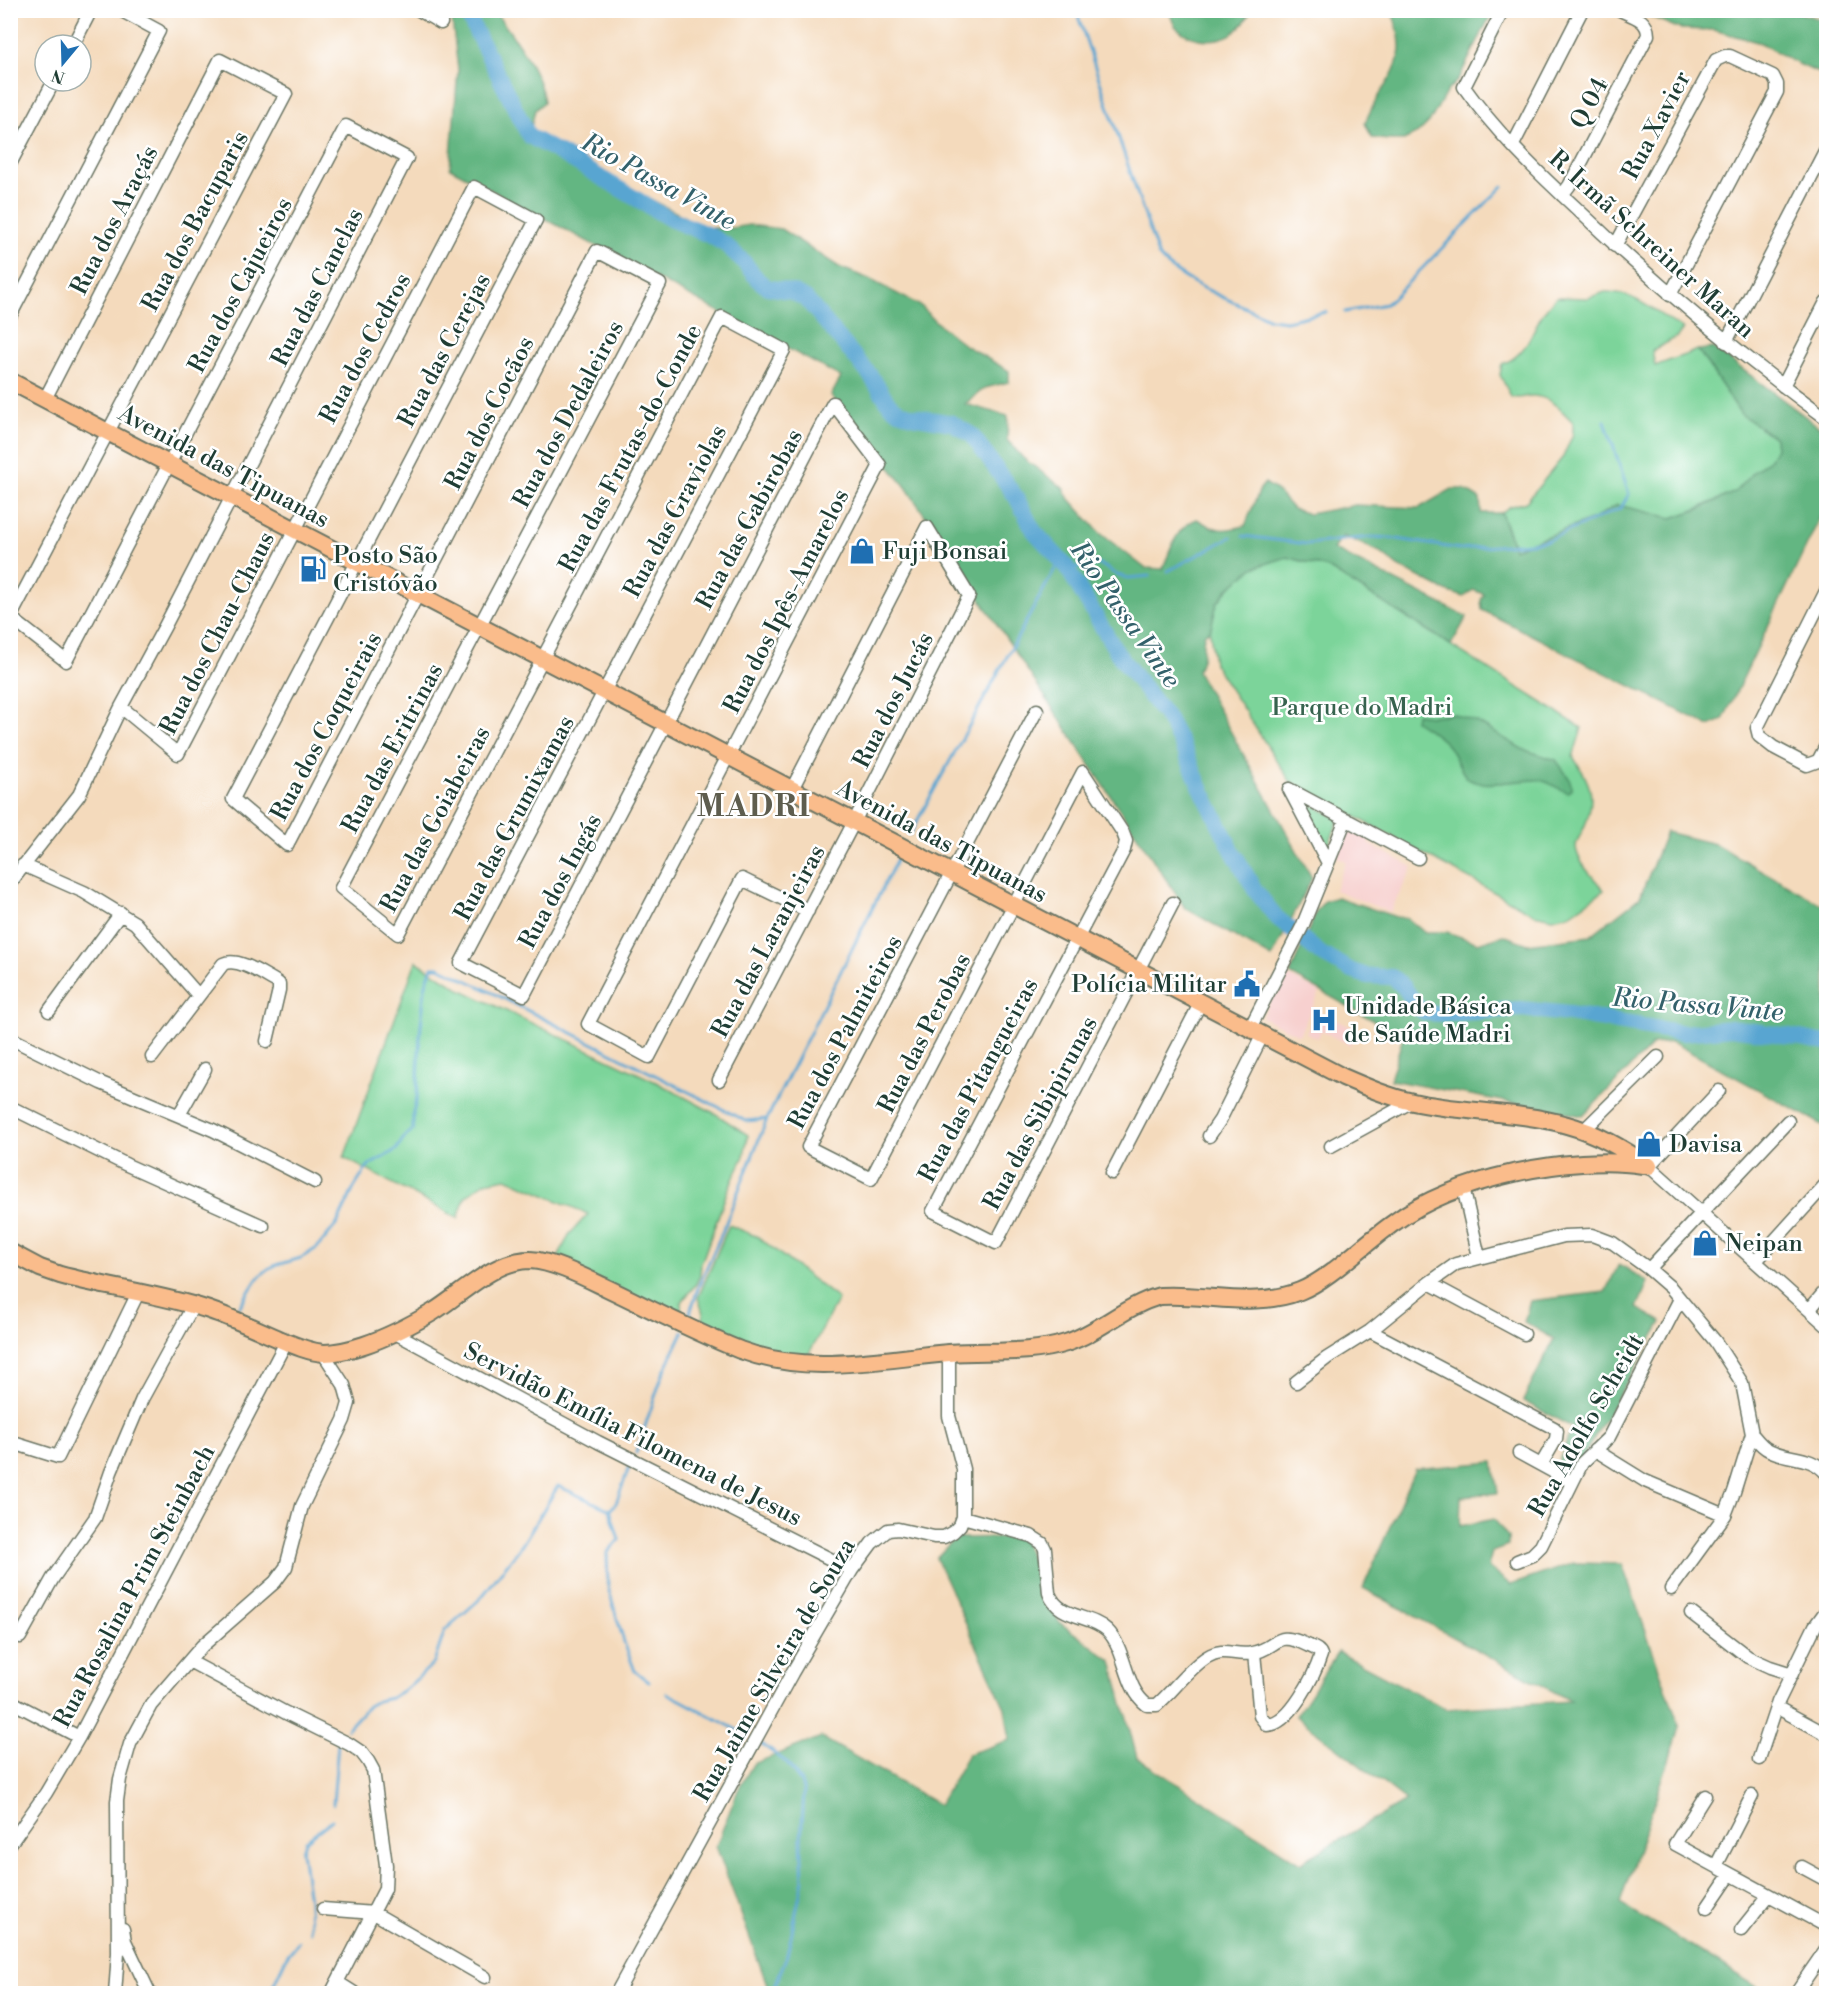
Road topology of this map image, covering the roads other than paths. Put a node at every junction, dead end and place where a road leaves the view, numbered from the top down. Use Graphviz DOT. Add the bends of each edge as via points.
graph roads {
  1 [pos="91,10"];
  2 [pos="120,10"];
  3 [pos="419,10"];
  4 [pos="1503,10"];
  5 [pos="1582,10"];
  6 [pos="1620,10"];
  7 [pos="441,23"];
  8 [pos="79,33"];
  9 [pos="220,60"];
  10 [pos="48,93"];
  11 [pos="346,126"];
  12 [pos="1513,145"];
  13 [pos="1827,149"];
  14 [pos="10,164"];
  15 [pos="474,187"];
  16 [pos="1562,195"];
  17 [pos="1615,246"];
  18 [pos="597,252"];
  19 [pos="1670,295"];
  20 [pos="1827,302"];
  21 [pos="10,316"];
  22 [pos="1726,342"];
  23 [pos="784,350"];
  24 [pos="10,381"];
  25 [pos="1783,386"];
  26 [pos="45,399"];
  27 [pos="1827,418"];
  28 [pos="108,432"];
  29 [pos="170,464"];
  30 [pos="880,465"];
  31 [pos="232,496"];
  32 [pos="294,529"];
  33 [pos="357,562"];
  34 [pos="1827,591"];
  35 [pos="419,595"];
  36 [pos="11,618"];
  37 [pos="480,627"];
  38 [pos="543,660"];
  39 [pos="604,692"];
  40 [pos="121,707"];
  41 [pos="1037,710"];
  42 [pos="666,723"];
  43 [pos="1827,746"];
  44 [pos="729,757"];
  45 [pos="792,789"];
  46 [pos="1346,819"];
  47 [pos="854,822"];
  48 [pos="1418,858"];
  49 [pos="1328,863"];
  50 [pos="23,865"];
  51 [pos="952,873"];
  52 [pos="10,883"];
  53 [pos="341,888"];
  54 [pos="1173,903"];
  55 [pos="1014,905"];
  56 [pos="808,911"];
  57 [pos="122,913"];
  58 [pos="1077,938"];
  59 [pos="461,963"];
  60 [pos="1138,971"];
  61 [pos="198,995"];
  62 [pos="1200,1004"];
  63 [pos="50,1011"];
  64 [pos="1255,1033"];
  65 [pos="10,1038"];
  66 [pos="267,1041"];
  67 [pos="1658,1056"];
  68 [pos="152,1058"];
  69 [pos="205,1069"];
  70 [pos="719,1080"];
  71 [pos="1719,1091"];
  72 [pos="1411,1102"];
  73 [pos="10,1107"];
  74 [pos="179,1115"];
  75 [pos="1788,1121"];
  76 [pos="1584,1130"];
  77 [pos="1209,1136"];
  78 [pos="1331,1146"];
  79 [pos="1649,1166"];
  80 [pos="1112,1173"];
  81 [pos="871,1179"];
  82 [pos="315,1182"];
  83 [pos="1827,1184"];
  84 [pos="1463,1187"];
  85 [pos="1702,1212"];
  86 [pos="263,1226"];
  87 [pos="996,1243"];
  88 [pos="10,1252"];
  89 [pos="1479,1257"];
  90 [pos="1756,1261"];
  91 [pos="1649,1269"];
  92 [pos="1429,1282"];
  93 [pos="1827,1290"];
  94 [pos="138,1293"];
  95 [pos="1680,1299"];
  96 [pos="193,1306"];
  97 [pos="1810,1309"];
  98 [pos="1827,1324"];
  99 [pos="1370,1331"];
  100 [pos="395,1333"];
  101 [pos="1524,1334"];
  102 [pos="286,1342"];
  103 [pos="323,1353"];
  104 [pos="949,1353"];
  105 [pos="1296,1382"];
  106 [pos="1752,1434"];
  107 [pos="10,1442"];
  108 [pos="1595,1450"];
  109 [pos="1519,1453"];
  110 [pos="1541,1465"];
  111 [pos="1827,1473"];
  112 [pos="1572,1482"];
  113 [pos="1725,1515"];
  114 [pos="963,1517"];
  115 [pos="1517,1560"];
  116 [pos="852,1570"];
  117 [pos="1671,1589"];
  118 [pos="1827,1611"];
  119 [pos="1692,1613"];
  120 [pos="20,1637"];
  121 [pos="1254,1653"];
  122 [pos="189,1660"];
  123 [pos="1792,1674"];
  124 [pos="10,1701"];
  125 [pos="1776,1707"];
  126 [pos="1827,1734"];
  127 [pos="79,1737"];
  128 [pos="1759,1759"];
  129 [pos="1705,1796"];
  130 [pos="1752,1796"];
  131 [pos="10,1844"];
  132 [pos="1716,1866"];
  133 [pos="1802,1867"];
  134 [pos="1730,1874"];
  135 [pos="1827,1880"];
  136 [pos="1769,1895"];
  137 [pos="1707,1908"];
  138 [pos="323,1909"];
  139 [pos="374,1913"];
  140 [pos="118,1917"];
  141 [pos="1827,1926"];
  142 [pos="1741,1930"];
  143 [pos="1827,1949"];
  144 [pos="484,1977"];
  145 [pos="334,1988"];
  146 [pos="115,1994"];
  147 [pos="150,1994"];
  148 [pos="356,1994"];
  149 [pos="616,1994"];
  150 [pos="1795,1994"];
  1 -- 8 [label="street"];
  2 -- 21 [label="street" via="159,31"];
  3 -- 7 [label="street"];
  4 -- 12 [label="street, R. Irmã Schreiner Maran" via="1464,87"];
  5 -- 12 [label="street"];
  6 -- 16 [label="street, Q 04" via="1643,21 1648,35"];
  9 -- 26 [label="street, Rua dos Araçás"];
  9 -- 28 [label="street, Rua dos Bacuparis" via="286,94"];
  10 -- 14 [label="street"];
  11 -- 29 [label="street, Rua dos Cajueiros"];
  11 -- 31 [label="street, Rua das Canelas" via="407,158"];
  12 -- 16 [label="street, R. Irmã Schreiner Maran"];
  13 -- 22 [label="street"];
  15 -- 32 [label="street, Rua dos Cedros"];
  15 -- 33 [label="street, Rua das Cerejas" via="536,220"];
  16 -- 17 [label="street, R. Irmã Schreiner Maran"];
  17 -- 19 [label="street, R. Irmã Schreiner Maran"];
  17 -- 19 [label="street, Rua Xavier" via="1713,63 1730,56 1773,76 1777,92"];
  18 -- 35 [label="street, Rua dos Cocãos"];
  18 -- 37 [label="street, Rua dos Dedaleiros" via="660,285"];
  19 -- 22 [label="street, R. Irmã Schreiner Maran"];
  20 -- 25 [label="street"];
  22 -- 25 [label="street, R. Irmã Schreiner Maran"];
  23 -- 38 [label="street, Rua das Frutas-do-Conde" via="722,317"];
  23 -- 39 [label="street, Rua das Graviolas"];
  24 -- 26 [label="main road, Avenida das Tipuanas"];
  25 -- 27 [label="street, R. Irmã Schreiner Maran"];
  26 -- 28 [label="main road, Avenida das Tipuanas"];
  28 -- 29 [label="main road, Avenida das Tipuanas"];
  28 -- 36 [label="street"];
  29 -- 31 [label="main road, Avenida das Tipuanas"];
  29 -- 36 [label="street, Rua dos Cajueiros" via="66,661"];
  30 -- 42 [label="street, Rua das Gabirobas" via="834,403"];
  30 -- 44 [label="street, Rua dos Ipês-Amarelos"];
  31 -- 32 [label="main road, Avenida das Tipuanas"];
  31 -- 40 [label="street"];
  32 -- 33 [label="main road, Avenida das Tipuanas"];
  32 -- 40 [label="street, Rua dos Chau-Chaus" via="178,754"];
  33 -- 35 [label="main road, Avenida das Tipuanas"];
  33 -- 35 [label="street, Rua dos Coqueirais" via="232,799 287,845"];
  34 -- 43 [label="street" via="1757,728 1759,736 1773,747 1804,763 1815,763"];
  35 -- 37 [label="main road, Avenida das Tipuanas"];
  37 -- 38 [label="main road, Avenida das Tipuanas"];
  37 -- 53 [label="street, Rua das Eritrinas"];
  38 -- 39 [label="main road, Avenida das Tipuanas"];
  38 -- 53 [label="street, Rua das Goiabeiras" via="398,934"];
  39 -- 42 [label="main road, Avenida das Tipuanas"];
  39 -- 59 [label="street, Rua das Grumixamas"];
  40 -- 50 [label="street" via="79,795"];
  41 -- 51 [label="street"];
  42 -- 44 [label="main road, Avenida das Tipuanas"];
  42 -- 59 [label="street, Rua dos Ingás" via="524,995"];
  44 -- 45 [label="main road, Avenida das Tipuanas"];
  44 -- 56 [label="street, Rua dos Ipês-Amarelos" via="588,1024 649,1057 742,879"];
  45 -- 47 [label="main road, Avenida das Tipuanas"];
  45 -- 47 [label="street, Rua dos Jucás" via="927,527 969,596"];
  46 -- 48 [label="street"];
  46 -- 49 [label="street"];
  46 -- 49 [label="street" via="1289,789"];
  47 -- 51 [label="main road, Avenida das Tipuanas"];
  47 -- 56 [label="street, Rua das Laranjeiras"];
  49 -- 64 [label="street"];
  50 -- 52 [label="street"];
  50 -- 57 [label="street"];
  51 -- 55 [label="main road, Avenida das Tipuanas"];
  51 -- 81 [label="street, Rua dos Palmiteiros" via="808,1147"];
  54 -- 60 [label="street, Rua das Sibipirunas"];
  55 -- 58 [label="main road, Avenida das Tipuanas"];
  55 -- 58 [label="street, Rua das Perobas" via="1083,772 1126,841"];
  55 -- 81 [label="street, Rua das Perobas"];
  56 -- 70 [label="street, Rua das Laranjeiras"];
  57 -- 61 [label="street" via="142,930"];
  57 -- 63 [label="street"];
  58 -- 60 [label="main road, Avenida das Tipuanas"];
  58 -- 87 [label="street, Rua das Pitangueiras" via="933,1211"];
  60 -- 62 [label="main road, Avenida das Tipuanas"];
  60 -- 87 [label="street, Rua das Sibipirunas"];
  61 -- 66 [label="street" via="223,964 229,962 275,981 279,990"];
  61 -- 68 [label="street"];
  62 -- 64 [label="main road, Avenida das Tipuanas"];
  62 -- 80 [label="street"];
  64 -- 72 [label="main road, Avenida das Tipuanas" via="1343,1077"];
  64 -- 77 [label="street" via="1220,1120"];
  65 -- 74 [label="street" via="92,1079"];
  67 -- 76 [label="street"];
  69 -- 74 [label="street"];
  71 -- 79 [label="street"];
  72 -- 76 [label="main road, Avenida das Tipuanas" via="1548,1120"];
  72 -- 78 [label="street"];
  73 -- 86 [label="street"];
  74 -- 82 [label="street"];
  75 -- 85 [label="street"];
  76 -- 79 [label="main road, Avenida das Tipuanas"];
  79 -- 84 [label="main road" via="1573,1164"];
  79 -- 85 [label="street"];
  83 -- 90 [label="street"];
  84 -- 89 [label="street"];
  84 -- 104 [label="main road" via="1415,1209 1314,1284 1280,1298 1160,1296 1133,1307 1094,1332 1065,1343 1018,1351"];
  85 -- 90 [label="street"];
  85 -- 91 [label="street"];
  88 -- 94 [label="main road" via="60,1275"];
  89 -- 91 [label="street" via="1564,1236 1592,1234 1613,1243"];
  89 -- 92 [label="street" via="1449,1268"];
  90 -- 97 [label="street"];
  91 -- 95 [label="street"];
  92 -- 99 [label="street"];
  92 -- 101 [label="street"];
  93 -- 97 [label="street"];
  94 -- 96 [label="main road"];
  94 -- 107 [label="street" via="58,1457"];
  95 -- 106 [label="street" via="1715,1341 1742,1383"];
  95 -- 108 [label="street, Rua Adolfo Scheidt" via="1609,1437"];
  96 -- 102 [label="main road"];
  96 -- 120 [label="street" via="142,1400 94,1518"];
  97 -- 98 [label="street"];
  99 -- 105 [label="street"];
  99 -- 110 [label="street" via="1554,1428 1556,1439"];
  100 -- 103 [label="main road" via="364,1345"];
  100 -- 104 [label="main road" via="491,1273 527,1260 578,1275 762,1357 842,1364"];
  100 -- 116 [label="street, Servidão Emília Filomena de Jesus" via="598,1442"];
  102 -- 103 [label="main road"];
  102 -- 127 [label="street, Rua Rosalina Prim Steinbach"];
  103 -- 122 [label="street" via="344,1385 349,1403 302,1506 286,1567 275,1582"];
  104 -- 114 [label="street" via="949,1416 963,1469"];
  106 -- 111 [label="street" via="1769,1450 1804,1458"];
  106 -- 113 [label="street"];
  108 -- 112 [label="street, Rua Adolfo Scheidt"];
  108 -- 113 [label="street" via="1645,1481"];
  109 -- 110 [label="street"];
  110 -- 112 [label="street"];
  112 -- 115 [label="street, Rua Adolfo Scheidt" via="1538,1551"];
  113 -- 117 [label="street"];
  114 -- 116 [label="street, Rua Jaime Silveira de Souza" via="953,1532 944,1536 888,1530 872,1543"];
  114 -- 121 [label="street" via="1031,1536 1042,1543 1052,1600 1058,1608 1106,1629 1136,1692 1147,1705 1157,1705 1199,1663 1216,1652"];
  116 -- 149 [label="street, Rua Jaime Silveira de Souza"];
  118 -- 123 [label="street" via="1820,1617"];
  119 -- 123 [label="street" via="1748,1657"];
  121 -- 121 [label="street" via="1260,1716 1267,1725 1273,1725 1306,1689 1321,1653 1289,1638 1281,1638"];
  122 -- 139 [label="street" via="349,1744 368,1761 375,1782 386,1865 385,1889"];
  122 -- 140 [label="street" via="145,1714 123,1764 117,1801"];
  123 -- 125 [label="street"];
  124 -- 127 [label="street"];
  125 -- 126 [label="street"];
  125 -- 128 [label="street"];
  127 -- 131 [label="street, Rua Rosalina Prim Steinbach"];
  129 -- 132 [label="street" via="1675,1844"];
  130 -- 132 [label="street"];
  132 -- 134 [label="street"];
  133 -- 135 [label="street"];
  134 -- 136 [label="street"];
  134 -- 137 [label="street"];
  136 -- 141 [label="street"];
  136 -- 142 [label="street"];
  138 -- 139 [label="street"];
  139 -- 144 [label="street"];
  139 -- 145 [label="street"];
  140 -- 146 [label="street"];
  140 -- 147 [label="street"];
  143 -- 150 [label="street"];
  145 -- 148 [label="street"];
}
